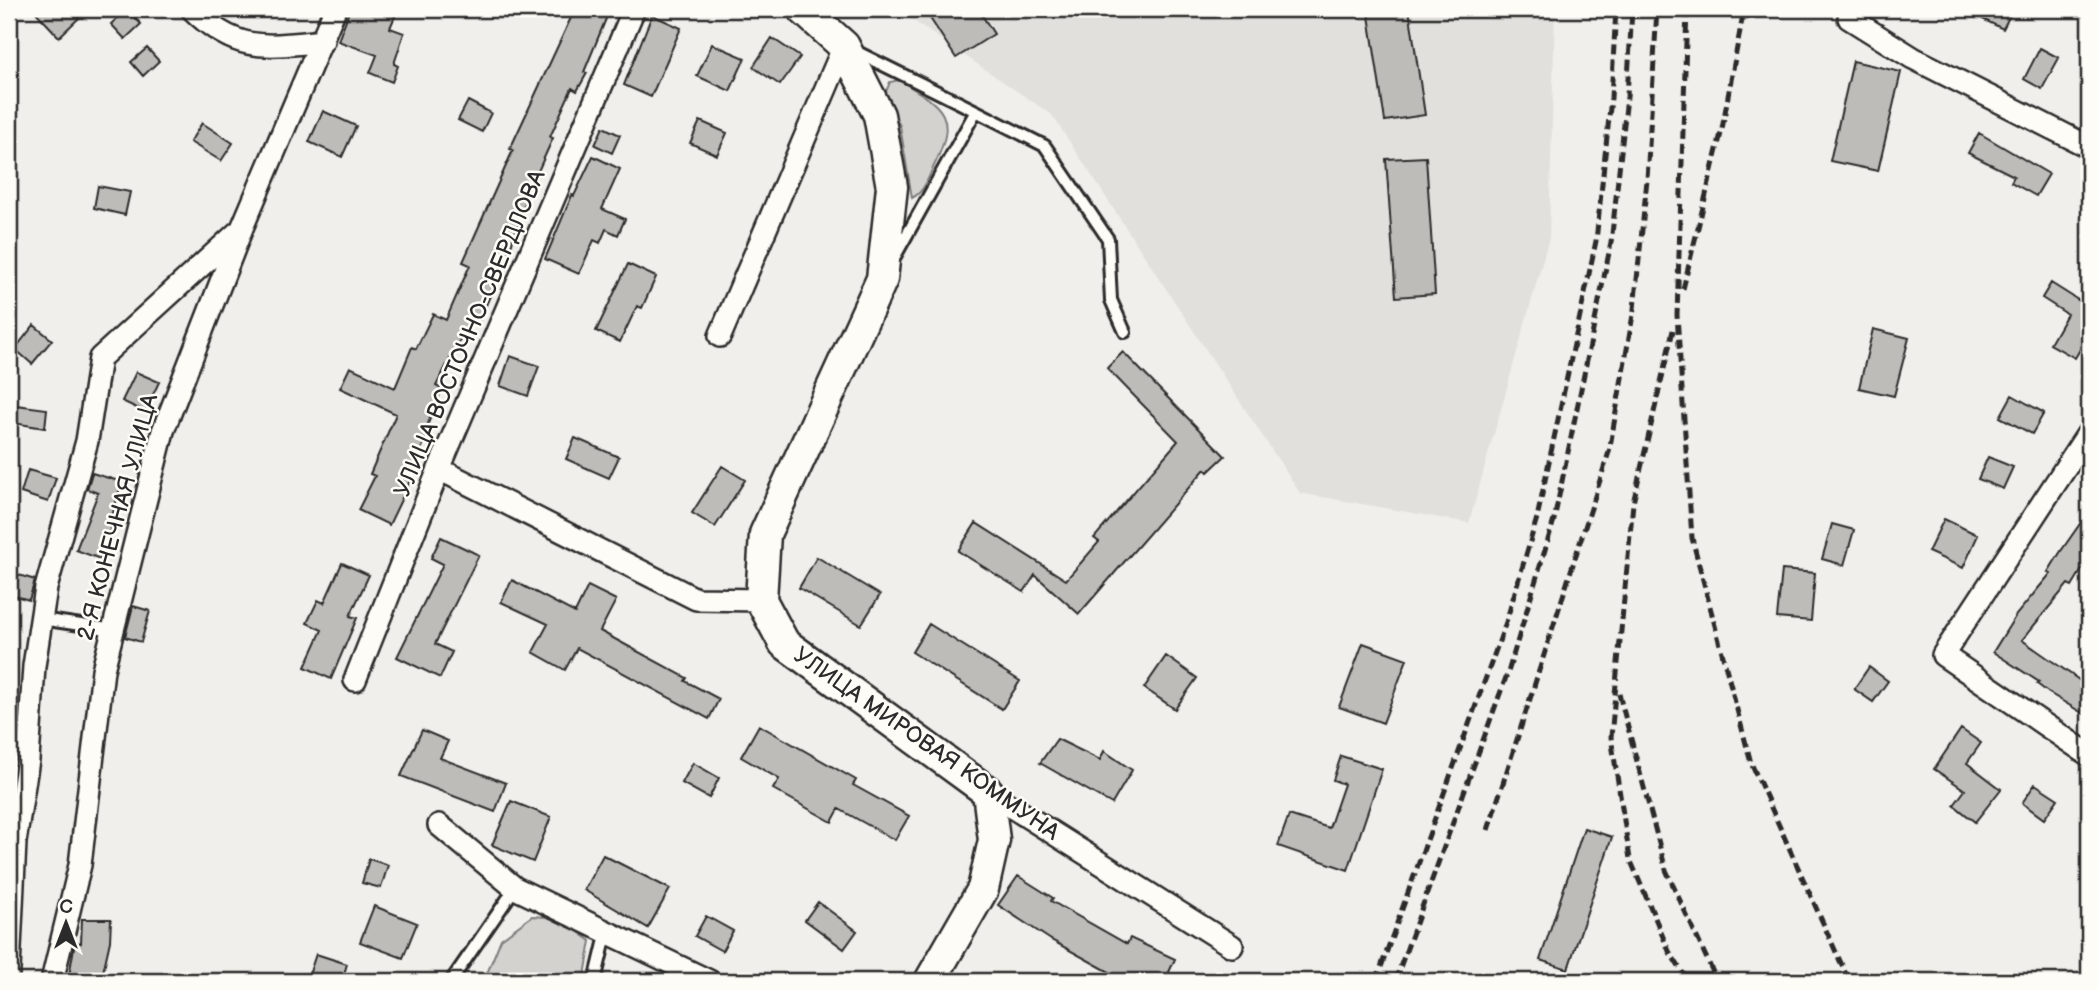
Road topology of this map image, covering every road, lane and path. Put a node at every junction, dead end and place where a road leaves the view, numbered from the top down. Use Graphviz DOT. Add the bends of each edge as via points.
graph roads {
  1 [pos="192,9"];
  2 [pos="335,9"];
  3 [pos="634,9"];
  4 [pos="803,9"];
  5 [pos="1855,13"];
  6 [pos="323,41"];
  7 [pos="844,46"];
  8 [pos="976,111"];
  9 [pos="2089,147"];
  10 [pos="242,228"];
  11 [pos="882,279"];
  12 [pos="1125,332"];
  13 [pos="720,336"];
  14 [pos="2089,432"];
  15 [pos="439,469"];
  16 [pos="761,600"];
  17 [pos="41,619"];
  18 [pos="114,629"];
  19 [pos="355,680"];
  20 [pos="2089,755"];
  21 [pos="988,792"];
  22 [pos="439,825"];
  23 [pos="515,888"];
  24 [pos="607,932"];
  25 [pos="1232,946"];
  26 [pos="9,970"];
  27 [pos="52,981"];
  28 [pos="451,981"];
  29 [pos="595,981"];
  30 [pos="709,981"];
  31 [pos="930,981"];
  1 -- 6 [label="street" via="213,30 260,47"];
  2 -- 6 [label="street, 2-Я КОНЕЧНАЯ УЛИЦА"];
  3 -- 15 [label="street, УЛИЦА ВОСТОЧНО-СВЕРДЛОВА"];
  4 -- 7 [label="main road"];
  5 -- 9 [label="street" via="1913,58"];
  6 -- 10 [label="street, 2-Я КОНЕЧНАЯ УЛИЦА"];
  7 -- 8 [label="lane"];
  7 -- 11 [label="main road" via="878,115 892,187"];
  7 -- 13 [label="street"];
  8 -- 11 [label="lane"];
  8 -- 12 [label="lane" via="1045,146 1059,166 1108,239 1111,300"];
  10 -- 17 [label="street" via="100,358 87,441"];
  10 -- 18 [label="street, 2-Я КОНЕЧНАЯ УЛИЦА" via="163,431"];
  11 -- 16 [label="main road" via="765,534"];
  14 -- 20 [label="street" via="1943,654"];
  15 -- 16 [label="street" via="696,599"];
  15 -- 19 [label="street, УЛИЦА ВОСТОЧНО-СВЕРДЛОВА"];
  16 -- 21 [label="main road, УЛИЦА МИРОВАЯ КОММУНА" via="784,643"];
  17 -- 18 [label="lane"];
  17 -- 26 [label="street" via="15,842"];
  18 -- 27 [label="street, 2-Я КОНЕЧНАЯ УЛИЦА" via="103,670 80,865"];
  21 -- 25 [label="street, УЛИЦА МИРОВАЯ КОММУНА"];
  21 -- 31 [label="main road" via="994,840 983,889"];
  22 -- 23 [label="street"];
  23 -- 24 [label="street"];
  23 -- 28 [label="lane"];
  24 -- 29 [label="lane"];
  24 -- 30 [label="street"];
}
